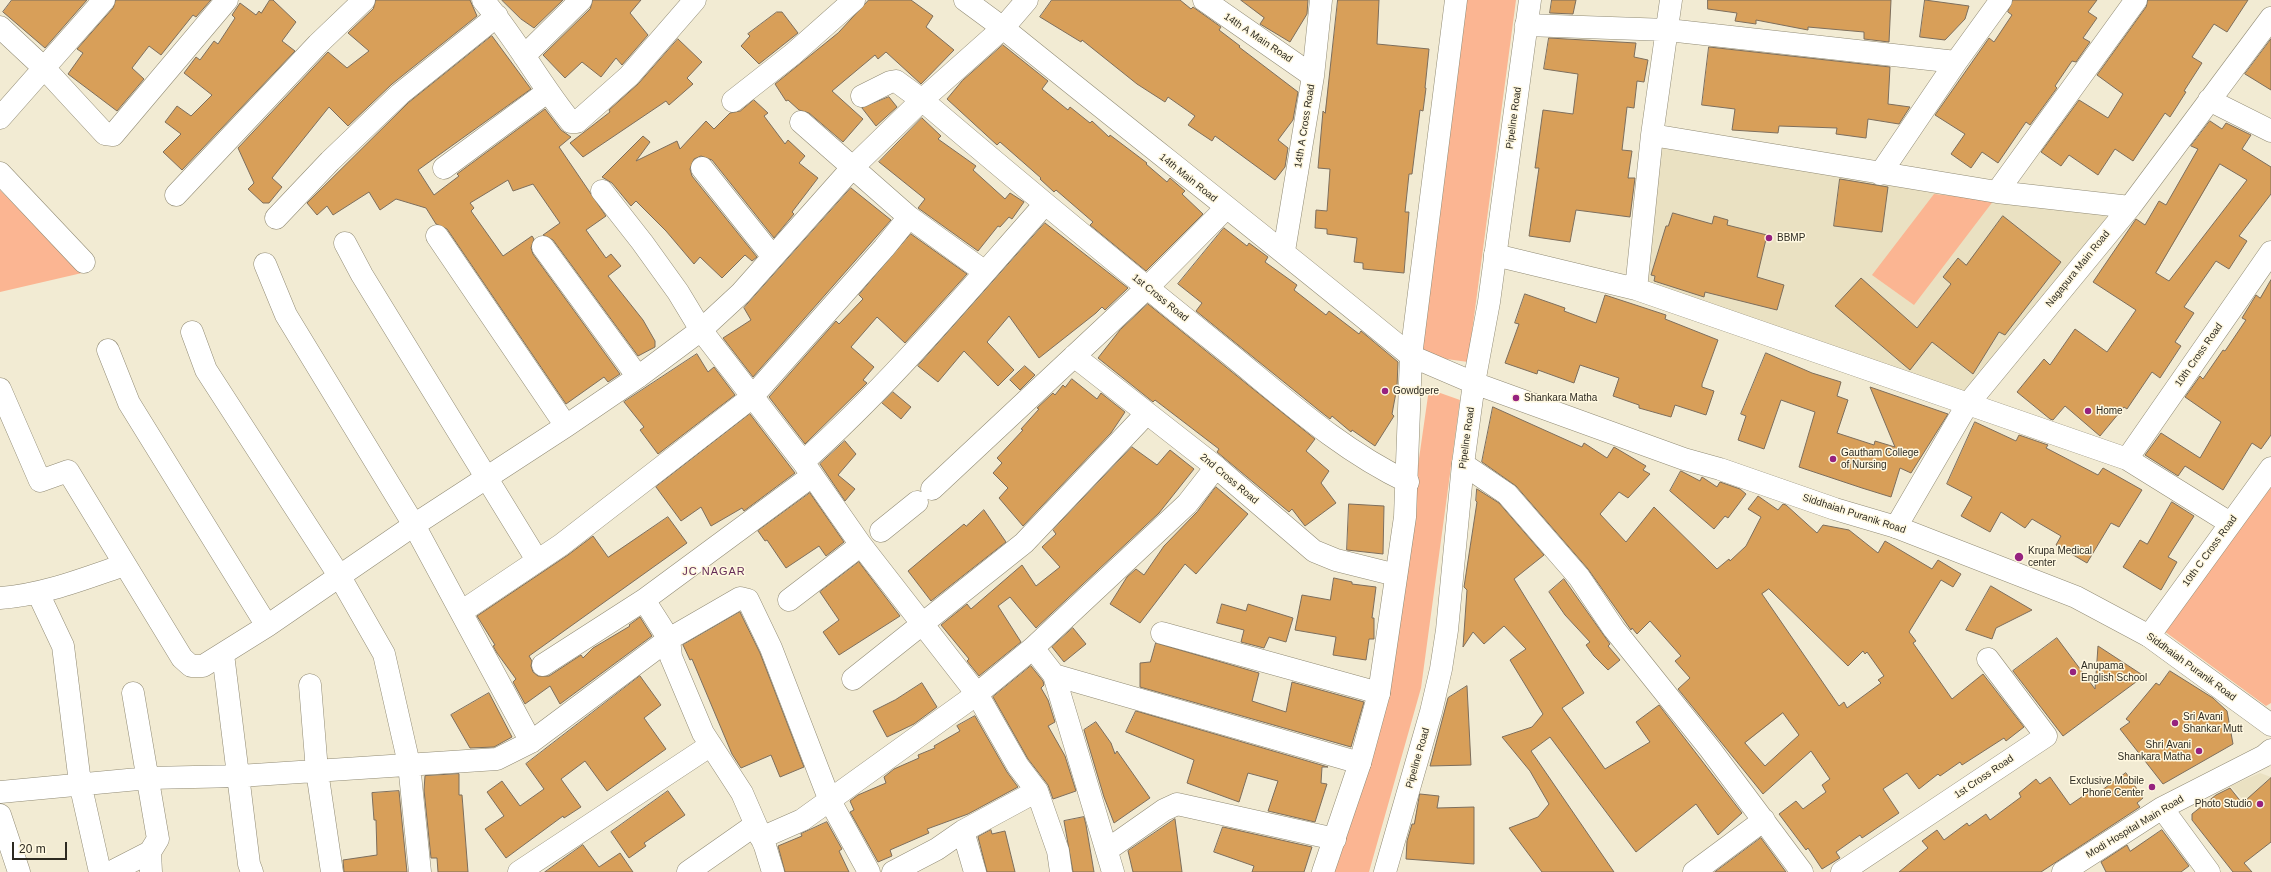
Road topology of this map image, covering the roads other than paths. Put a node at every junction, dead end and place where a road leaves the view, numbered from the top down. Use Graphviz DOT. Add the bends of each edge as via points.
graph roads {
  1 [pos="104,0"];
  2 [pos="227,0"];
  3 [pos="364,0"];
  4 [pos="581,0"];
  5 [pos="695,0"];
  6 [pos="854,0"];
  7 [pos="964,0"];
  8 [pos="1027,0"];
  9 [pos="1204,0"];
  10 [pos="1321,0"];
  11 [pos="1456,0"];
  12 [pos="1530,0"];
  13 [pos="1671,0"];
  14 [pos="2001,0"];
  15 [pos="2136,0"];
  16 [pos="490,8"];
  17 [pos="2271,18"];
  18 [pos="1526,25"];
  19 [pos="0,27"];
  20 [pos="1003,28"];
  21 [pos="1668,30"];
  22 [pos="524,56"];
  23 [pos="1956,62"];
  24 [pos="45,69"];
  25 [pos="1313,76"];
  26 [pos="547,92"];
  27 [pos="862,96"];
  28 [pos="922,100"];
  29 [pos="2209,100"];
  30 [pos="733,101"];
  31 [pos="0,118"];
  32 [pos="801,122"];
  33 [pos="2271,131"];
  34 [pos="1652,135"];
  35 [pos="444,168"];
  36 [pos="702,168"];
  37 [pos="852,168"];
  38 [pos="0,173"];
  39 [pos="1880,174"];
  40 [pos="602,191"];
  41 [pos="1997,192"];
  42 [pos="176,195"];
  43 [pos="1045,204"];
  44 [pos="2130,207"];
  45 [pos="1226,208"];
  46 [pos="909,217"];
  47 [pos="276,218"];
  48 [pos="437,236"];
  49 [pos="345,243"];
  50 [pos="543,246"];
  51 [pos="1284,252"];
  52 [pos="2271,252"];
  53 [pos="1495,255"];
  54 [pos="773,257"];
  55 [pos="84,262"];
  56 [pos="265,264"];
  57 [pos="985,272"];
  58 [pos="1147,288"];
  59 [pos="1636,289"];
  60 [pos="701,330"];
  61 [pos="192,332"];
  62 [pos="108,350"];
  63 [pos="1074,356"];
  64 [pos="1411,356"];
  65 [pos="638,377"];
  66 [pos="1474,383"];
  67 [pos="0,389"];
  68 [pos="751,398"];
  69 [pos="1967,405"];
  70 [pos="1147,412"];
  71 [pos="566,426"];
  72 [pos="2127,459"];
  73 [pos="1463,464"];
  74 [pos="1216,467"];
  75 [pos="2271,468"];
  76 [pos="807,469"];
  77 [pos="489,478"];
  78 [pos="1408,482"];
  79 [pos="2230,523"];
  80 [pos="414,525"];
  81 [pos="1896,528"];
  82 [pos="881,530"];
  83 [pos="861,544"];
  84 [pos="538,560"];
  85 [pos="124,565"];
  86 [pos="1396,575"];
  87 [pos="340,577"];
  88 [pos="38,593"];
  89 [pos="0,598"];
  90 [pos="644,600"];
  91 [pos="789,600"];
  92 [pos="461,612"];
  93 [pos="923,622"];
  94 [pos="267,626"];
  95 [pos="1162,633"];
  96 [pos="2149,636"];
  97 [pos="670,639"];
  98 [pos="1033,648"];
  99 [pos="223,654"];
  100 [pos="1988,659"];
  101 [pos="543,665"];
  102 [pos="1054,675"];
  103 [pos="853,679"];
  104 [pos="310,685"];
  105 [pos="133,693"];
  106 [pos="1379,693"];
  107 [pos="977,694"];
  108 [pos="2271,725"];
  109 [pos="530,742"];
  110 [pos="711,745"];
  111 [pos="2271,750"];
  112 [pos="1360,763"];
  113 [pos="409,764"];
  114 [pos="317,771"];
  115 [pos="239,776"];
  116 [pos="149,778"];
  117 [pos="80,783"];
  118 [pos="1036,791"];
  119 [pos="0,792"];
  120 [pos="830,800"];
  121 [pos="2162,808"];
  122 [pos="0,815"];
  123 [pos="1764,820"];
  124 [pos="758,831"];
  125 [pos="963,831"];
  126 [pos="1335,839"];
  127 [pos="1107,850"];
  128 [pos="151,862"];
  129 [pos="2071,869"];
  130 [pos="19,872"];
  131 [pos="100,872"];
  132 [pos="111,872"];
  133 [pos="252,872"];
  134 [pos="332,872"];
  135 [pos="420,872"];
  136 [pos="519,872"];
  137 [pos="688,872"];
  138 [pos="773,872"];
  139 [pos="869,872"];
  140 [pos="893,872"];
  141 [pos="975,872"];
  142 [pos="1061,872"];
  143 [pos="1113,872"];
  144 [pos="1323,872"];
  145 [pos="1385,872"];
  146 [pos="1694,872"];
  147 [pos="1802,872"];
  148 [pos="1842,872"];
  149 [pos="2209,872"];
  1 -- 24 [label="street"];
  2 -- 24 [label="street" via="113,135 105,134"];
  3 -- 42 [label="street" via="318,44"];
  4 -- 22 [label="street"];
  5 -- 26 [label="street" via="629,76 577,122 571,122"];
  6 -- 30 [label="street" via="793,54"];
  7 -- 20 [label="street, 14th Main Road"];
  8 -- 20 [label="street"];
  9 -- 25 [label="street, 14th A Main Road"];
  10 -- 25 [label="street, 14th A Cross Road"];
  11 -- 64 [label="street"];
  12 -- 18 [label="street, Pipeline Road"];
  13 -- 21 [label="street"];
  14 -- 23 [label="street"];
  15 -- 41 [label="street"];
  16 -- 22 [label="street"];
  16 -- 47 [label="street" via="330,161"];
  17 -- 29 [label="street, Nagapura Main Road"];
  18 -- 21 [label="street"];
  18 -- 53 [label="street, Pipeline Road"];
  19 -- 24 [label="street"];
  20 -- 28 [label="street"];
  20 -- 45 [label="street, 14th Main Road"];
  21 -- 23 [label="street"];
  21 -- 34 [label="street"];
  22 -- 26 [label="street"];
  23 -- 39 [label="street"];
  24 -- 31 [label="street"];
  25 -- 51 [label="street, 14th A Cross Road"];
  26 -- 35 [label="street"];
  27 -- 28 [label="street, 1st Cross Road" via="896,81"];
  28 -- 37 [label="street"];
  28 -- 43 [label="street, 1st Cross Road"];
  29 -- 33 [label="street"];
  29 -- 44 [label="street, Nagapura Main Road"];
  32 -- 37 [label="street"];
  34 -- 39 [label="street"];
  34 -- 59 [label="street"];
  36 -- 54 [label="street"];
  37 -- 46 [label="street"];
  37 -- 54 [label="street"];
  38 -- 55 [label="street"];
  39 -- 41 [label="street"];
  40 -- 60 [label="street" via="678,292"];
  41 -- 44 [label="street"];
  43 -- 57 [label="street"];
  43 -- 58 [label="street, 1st Cross Road"];
  44 -- 69 [label="street, Nagapura Main Road"];
  45 -- 51 [label="street, 14th Main Road"];
  45 -- 58 [label="street"];
  46 -- 57 [label="street"];
  46 -- 68 [label="street"];
  48 -- 71 [label="street"];
  49 -- 77 [label="street" via="362,275"];
  50 -- 65 [label="street"];
  51 -- 64 [label="street, 14th Main Road"];
  52 -- 72 [label="street, 10th Cross Road"];
  53 -- 59 [label="street"];
  53 -- 66 [label="street, Pipeline Road"];
  54 -- 60 [label="street" via="741,293"];
  56 -- 80 [label="street" via="286,315"];
  57 -- 76 [label="street" via="830,438"];
  58 -- 63 [label="street"];
  58 -- 78 [label="street, 1st Cross Road" via="1356,454"];
  59 -- 69 [label="street"];
  60 -- 65 [label="street"];
  60 -- 68 [label="street"];
  61 -- 87 [label="street" via="206,370"];
  62 -- 94 [label="street" via="129,403"];
  63 -- 70 [label="street, 2nd Cross Road"];
  63 -- 82 [label="street" via="924,495"];
  64 -- 66 [label="street, Siddhaiah Puranik Road"];
  64 -- 78 [label="street"];
  65 -- 71 [label="street"];
  66 -- 73 [label="street, Pipeline Road"];
  66 -- 81 [label="street, Siddhaiah Puranik Road" via="1684,459"];
  67 -- 85 [label="street" via="40,481 68,471"];
  68 -- 76 [label="street"];
  68 -- 84 [label="street"];
  69 -- 72 [label="street"];
  69 -- 81 [label="street, Nagapura Main Road"];
  70 -- 74 [label="street, 2nd Cross Road"];
  70 -- 93 [label="street" via="1024,543"];
  71 -- 77 [label="street"];
  72 -- 79 [label="street"];
  73 -- 123 [label="street" via="1507,494 1579,577 1614,629"];
  73 -- 145 [label="street, Pipeline Road" via="1447,630 1440,674"];
  74 -- 86 [label="street, 2nd Cross Road" via="1318,554 1362,568"];
  74 -- 98 [label="street" via="1187,504"];
  75 -- 79 [label="street, 10th C Cross Road"];
  76 -- 83 [label="street"];
  76 -- 90 [label="street"];
  77 -- 80 [label="street"];
  77 -- 84 [label="street"];
  78 -- 86 [label="street"];
  79 -- 96 [label="street, 10th C Cross Road"];
  80 -- 87 [label="street"];
  80 -- 92 [label="street"];
  81 -- 96 [label="street, Siddhaiah Puranik Road" via="2076,597"];
  83 -- 91 [label="street"];
  83 -- 93 [label="street"];
  84 -- 92 [label="street"];
  85 -- 88 [label="street"];
  85 -- 99 [label="street" via="182,658 191,666 202,666"];
  86 -- 106 [label="street"];
  87 -- 94 [label="street"];
  87 -- 113 [label="street" via="384,654"];
  88 -- 89 [label="street" via="26,597"];
  88 -- 117 [label="street" via="63,646"];
  90 -- 97 [label="street"];
  90 -- 101 [label="street"];
  92 -- 109 [label="street"];
  93 -- 103 [label="street"];
  93 -- 107 [label="street"];
  94 -- 99 [label="street"];
  95 -- 106 [label="street"];
  96 -- 108 [label="street, Siddhaiah Puranik Road"];
  97 -- 109 [label="street"];
  97 -- 110 [label="street" via="671,657 702,733"];
  97 -- 120 [label="street" via="740,598 748,600 771,648"];
  98 -- 102 [label="street"];
  98 -- 107 [label="street"];
  99 -- 115 [label="street"];
  100 -- 148 [label="street, 1st Cross Road" via="2046,736"];
  102 -- 112 [label="street"];
  102 -- 127 [label="street"];
  104 -- 114 [label="street"];
  105 -- 116 [label="street"];
  106 -- 112 [label="street"];
  107 -- 118 [label="street" via="1018,766"];
  107 -- 120 [label="street"];
  109 -- 113 [label="street" via="497,760"];
  110 -- 124 [label="street" via="742,793"];
  110 -- 136 [label="street"];
  111 -- 121 [label="street, Modi Hospital Main Road" via="2264,756"];
  112 -- 126 [label="street"];
  113 -- 114 [label="street"];
  113 -- 135 [label="street"];
  114 -- 115 [label="street"];
  114 -- 134 [label="street"];
  115 -- 116 [label="street"];
  115 -- 133 [label="street"];
  116 -- 117 [label="street"];
  116 -- 128 [label="street" via="158,839"];
  117 -- 119 [label="street"];
  117 -- 131 [label="street"];
  118 -- 125 [label="street"];
  118 -- 142 [label="street" via="1058,851"];
  120 -- 124 [label="street" via="802,820"];
  120 -- 139 [label="street"];
  121 -- 129 [label="street, Modi Hospital Main Road"];
  121 -- 149 [label="street"];
  122 -- 130 [label="street"];
  123 -- 146 [label="street"];
  123 -- 147 [label="street"];
  124 -- 137 [label="street"];
  124 -- 138 [label="street"];
  125 -- 140 [label="street" via="937,850"];
  125 -- 141 [label="street"];
  126 -- 127 [label="street" via="1177,804 1167,808"];
  126 -- 144 [label="street"];
  127 -- 143 [label="street"];
  128 -- 132 [label="street"];
}
